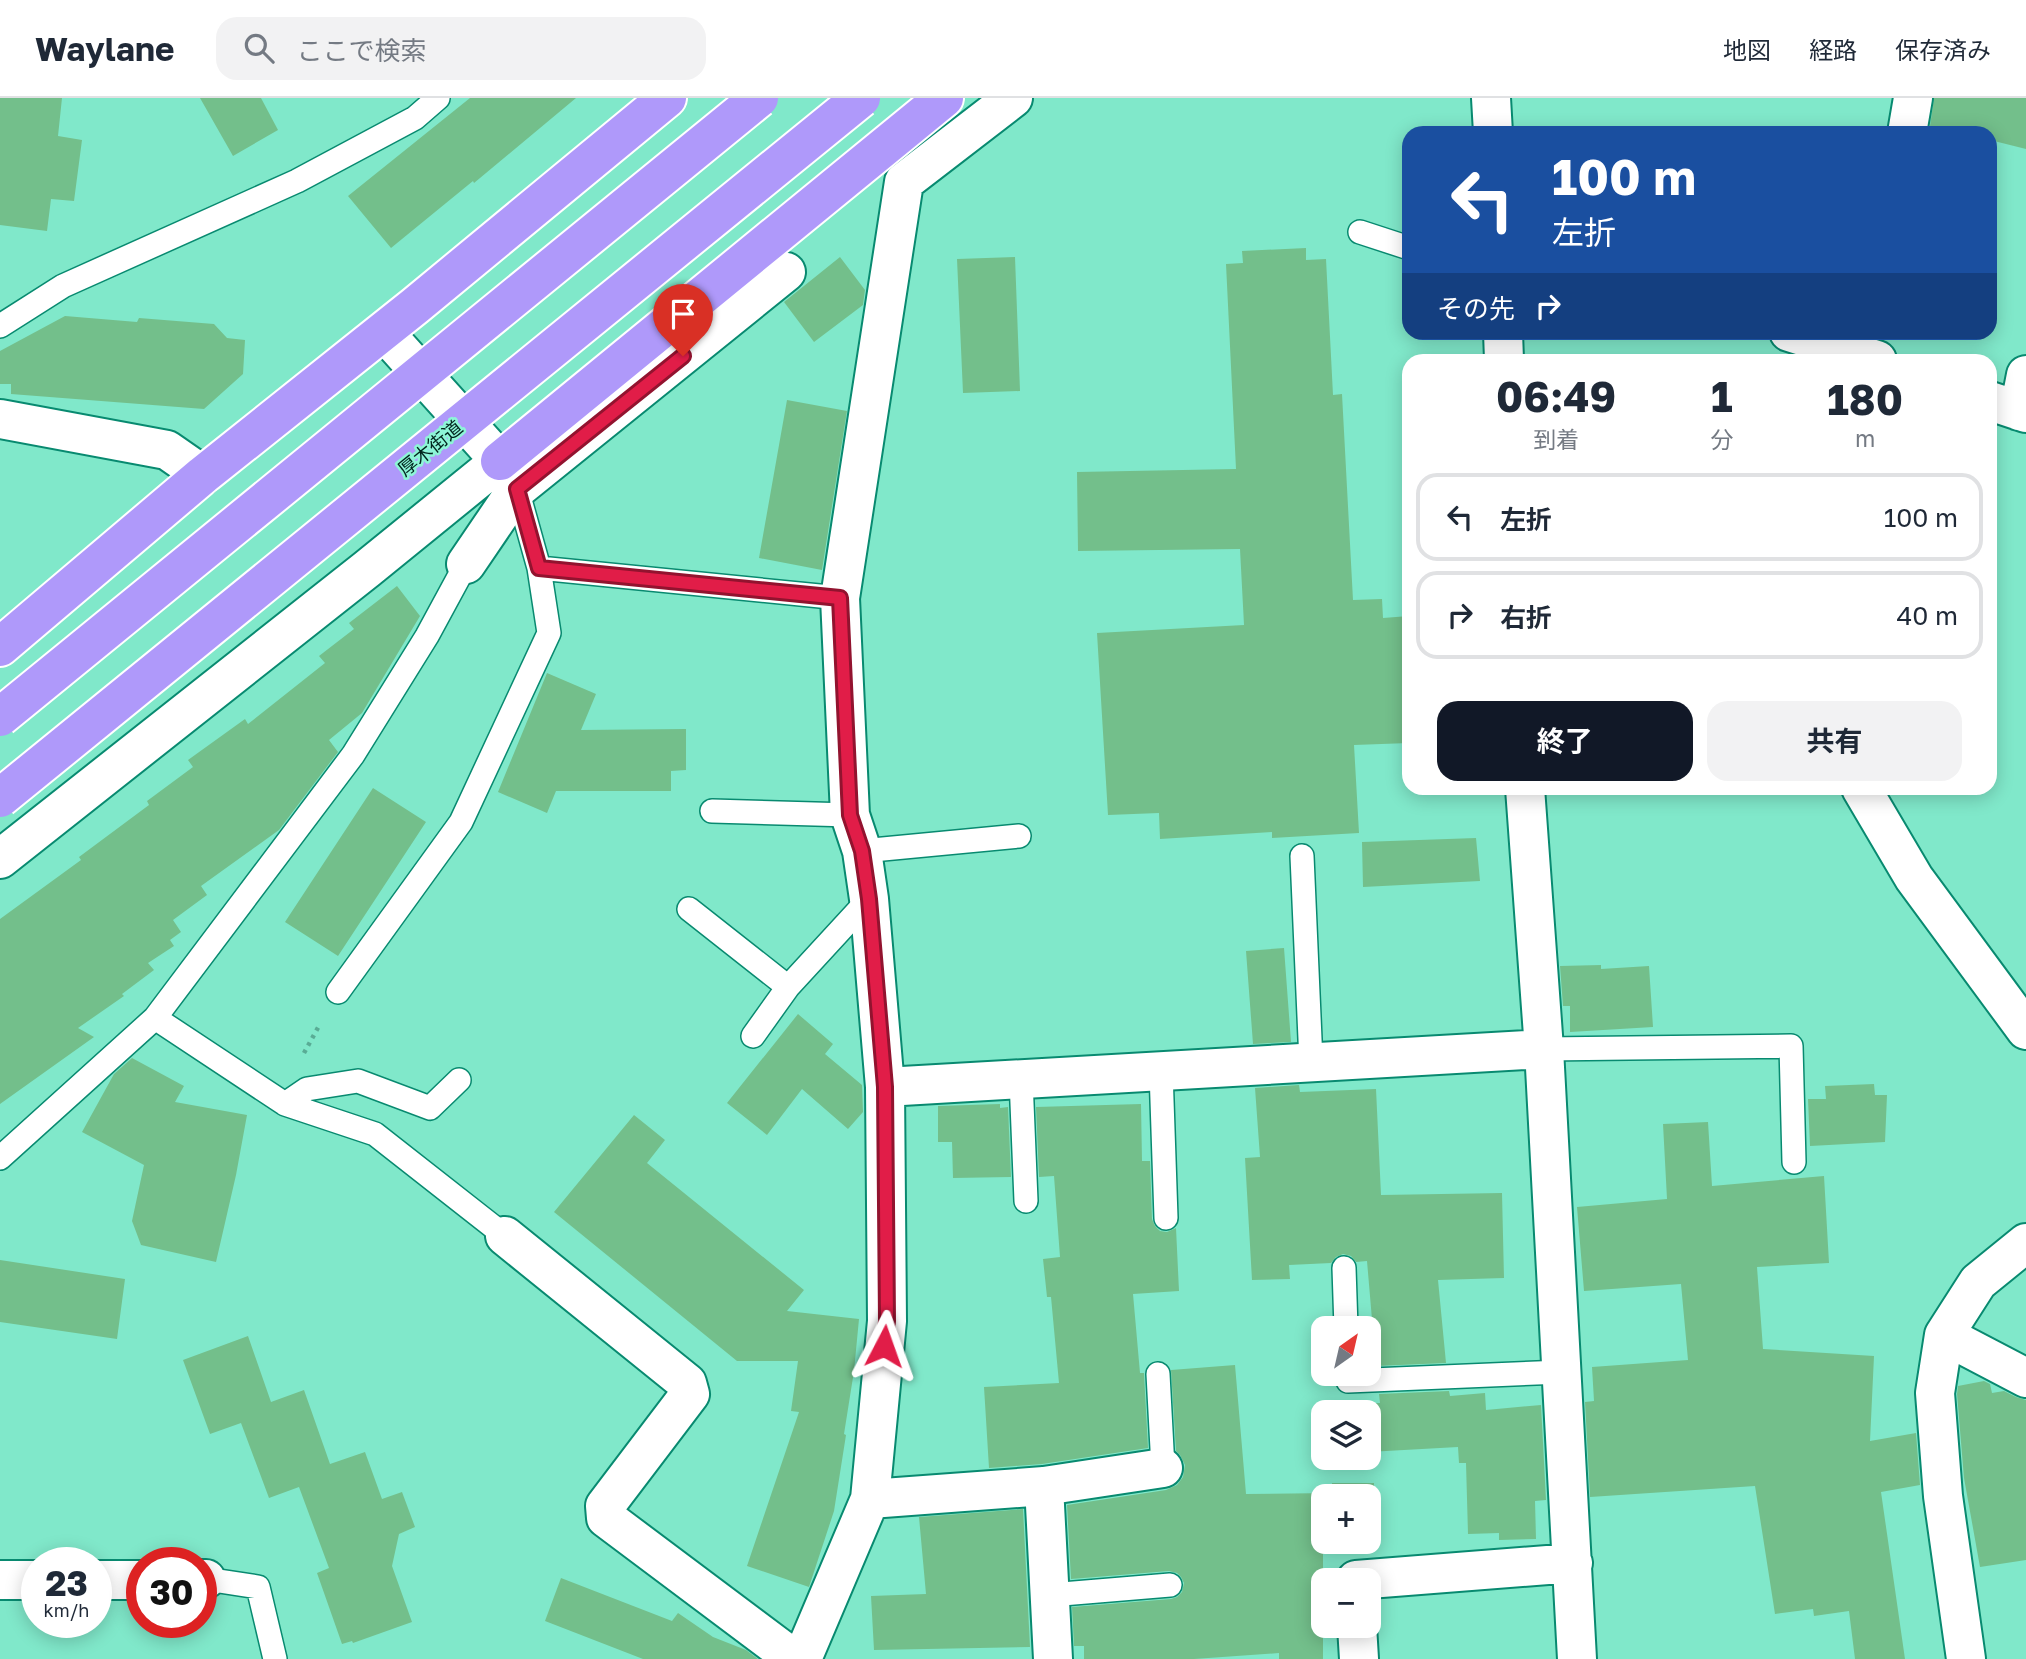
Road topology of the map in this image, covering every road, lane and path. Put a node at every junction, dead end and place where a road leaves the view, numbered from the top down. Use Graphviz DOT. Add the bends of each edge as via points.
graph roads {
  1 [pos="438,98"];
  2 [pos="667,98"];
  3 [pos="759,98"];
  4 [pos="861,98"];
  5 [pos="944,98"];
  6 [pos="1013,98"];
  7 [pos="1491,98"];
  8 [pos="1913,98"];
  9 [pos="1493,126"];
  10 [pos="1909,126"];
  11 [pos="1360,232"];
  12 [pos="1402,246"];
  13 [pos="786,272"];
  14 [pos="0,326"];
  15 [pos="384,332"];
  16 [pos="1826,340"];
  17 [pos="1873,350"];
  18 [pos="0,419"];
  19 [pos="204,475"];
  20 [pos="508,475"];
  21 [pos="466,564"];
  22 [pos="539,568"];
  23 [pos="840,598"];
  24 [pos="0,648"];
  25 [pos="0,717"];
  26 [pos="1526,795"];
  27 [pos="1865,795"];
  28 [pos="0,798"];
  29 [pos="712,811"];
  30 [pos="850,815"];
  31 [pos="1019,836"];
  32 [pos="862,851"];
  33 [pos="1302,856"];
  34 [pos="0,859"];
  35 [pos="869,899"];
  36 [pos="689,909"];
  37 [pos="788,987"];
  38 [pos="338,992"];
  39 [pos="155,1018"];
  40 [pos="2026,1030"];
  41 [pos="753,1036"];
  42 [pos="1544,1049"];
  43 [pos="1311,1062"];
  44 [pos="1161,1071"];
  45 [pos="1021,1079"];
  46 [pos="459,1080"];
  47 [pos="885,1087"];
  48 [pos="307,1089"];
  49 [pos="285,1104"];
  50 [pos="0,1158"];
  51 [pos="1794,1162"];
  52 [pos="1027,1201"];
  53 [pos="1167,1218"];
  54 [pos="505,1236"];
  55 [pos="2026,1244"];
  56 [pos="1344,1268"];
  57 [pos="1346,1316"];
  58 [pos="1944,1335"];
  59 [pos="1562,1372"];
  60 [pos="1158,1374"];
  61 [pos="2026,1378"];
  62 [pos="1381,1380"];
  63 [pos="1163,1468"];
  64 [pos="1044,1486"];
  65 [pos="870,1499"];
  66 [pos="1573,1563"];
  67 [pos="1381,1578"];
  68 [pos="0,1580"];
  69 [pos="21,1580"];
  70 [pos="217,1581"];
  71 [pos="1170,1585"];
  72 [pos="1050,1595"];
  73 [pos="1358,1638"];
  74 [pos="275,1659"];
  75 [pos="794,1659"];
  76 [pos="802,1659"];
  77 [pos="1053,1659"];
  78 [pos="1359,1659"];
  79 [pos="1577,1659"];
  80 [pos="1966,1659"];
  1 -- 14 [label="lane" via="415,118 297,181 63,286"];
  2 -- 15 [label="highway"];
  3 -- 25 [label="highway, bridge"];
  4 -- 28 [label="highway, 厚木街道, bridge"];
  5 -- 20 [label="highway"];
  6 -- 23 [label="street" via="904,182"];
  7 -- 9 [label="street"];
  8 -- 10 [label="street"];
  11 -- 12 [label="lane"];
  13 -- 20 [label="street"];
  15 -- 19 [label="highway"];
  15 -- 20 [label="street"];
  16 -- 17 [label="street"];
  18 -- 19 [label="street" via="167,450"];
  19 -- 24 [label="highway"];
  20 -- 21 [label="street"];
  20 -- 22 [label="lane"];
  20 -- 34 [label="street" via="367,569"];
  21 -- 39 [label="lane" via="353,755"];
  22 -- 23 [label="lane"];
  22 -- 38 [label="lane" via="549,633 461,822"];
  23 -- 30 [label="street"];
  26 -- 42 [label="street"];
  27 -- 40 [label="street" via="1914,878"];
  29 -- 30 [label="lane"];
  30 -- 32 [label="street"];
  31 -- 32 [label="lane"];
  32 -- 35 [label="street"];
  33 -- 43 [label="lane"];
  35 -- 37 [label="lane"];
  35 -- 47 [label="street"];
  36 -- 37 [label="lane"];
  37 -- 41 [label="lane"];
  38 -- 48 [label="path" via="304,1051"];
  39 -- 49 [label="lane"];
  39 -- 50 [label="lane"];
  42 -- 43 [label="street"];
  42 -- 51 [label="lane" via="1791,1046"];
  42 -- 59 [label="street"];
  43 -- 44 [label="street"];
  44 -- 45 [label="street"];
  44 -- 53 [label="lane"];
  45 -- 47 [label="street"];
  45 -- 52 [label="lane"];
  46 -- 48 [label="lane" via="430,1108 358,1080"];
  47 -- 65 [label="street" via="887,1321"];
  48 -- 49 [label="lane"];
  49 -- 54 [label="lane" via="375,1134"];
  54 -- 75 [label="street" via="687,1383 690,1394 605,1506 606,1518"];
  55 -- 58 [label="street" via="1978,1282"];
  56 -- 57 [label="lane"];
  58 -- 61 [label="street"];
  58 -- 80 [label="street" via="1935,1393 1943,1496"];
  59 -- 62 [label="lane"];
  59 -- 66 [label="street"];
  60 -- 63 [label="lane"];
  63 -- 64 [label="street"];
  64 -- 65 [label="street"];
  64 -- 72 [label="street"];
  65 -- 76 [label="street"];
  66 -- 67 [label="street"];
  66 -- 79 [label="street"];
  68 -- 69 [label="street"];
  70 -- 74 [label="lane" via="258,1587"];
  71 -- 72 [label="lane"];
  72 -- 77 [label="street"];
  73 -- 78 [label="street"];
}
